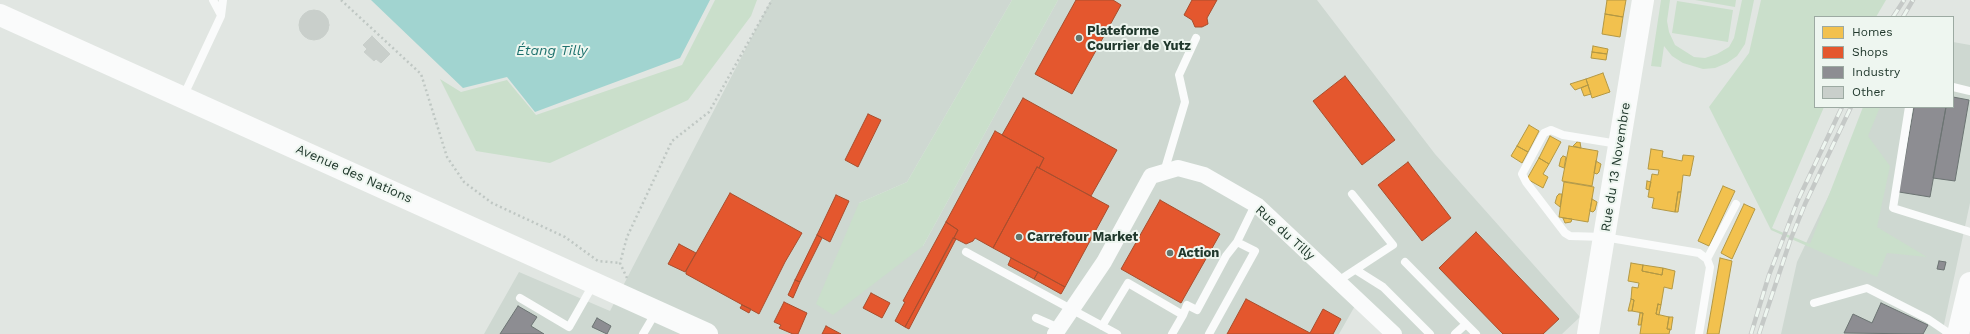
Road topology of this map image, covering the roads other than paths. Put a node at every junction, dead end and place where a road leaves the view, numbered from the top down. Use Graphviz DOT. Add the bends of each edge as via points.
graph roads {
  1 [pos="213,0"];
  2 [pos="223,0"];
  3 [pos="1643,0"];
  4 [pos="0,15"];
  5 [pos="221,16"];
  6 [pos="1196,38"];
  7 [pos="1954,87"];
  8 [pos="1970,91"];
  9 [pos="183,97"];
  10 [pos="1909,108"];
  11 [pos="1619,144"];
  12 [pos="1164,172"];
  13 [pos="1352,194"];
  14 [pos="1736,204"];
  15 [pos="1255,205"];
  16 [pos="1970,232"];
  17 [pos="1604,237"];
  18 [pos="1237,242"];
  19 [pos="966,252"];
  20 [pos="1707,259"];
  21 [pos="1405,262"];
  22 [pos="1356,270"];
  23 [pos="1338,282"];
  24 [pos="594,283"];
  25 [pos="1970,283"];
  26 [pos="520,298"];
  27 [pos="1814,303"];
  28 [pos="1072,309"];
  29 [pos="656,311"];
  30 [pos="1183,315"];
  31 [pos="1036,318"];
  32 [pos="1466,324"];
  33 [pos="1102,326"];
  34 [pos="1057,331"];
  35 [pos="643,334"];
  36 [pos="707,334"];
  37 [pos="1117,334"];
  38 [pos="1172,334"];
  39 [pos="1209,334"];
  40 [pos="1394,334"];
  41 [pos="1430,334"];
  42 [pos="1456,334"];
  43 [pos="1476,334"];
  44 [pos="1588,334"];
  45 [pos="1699,334"];
  46 [pos="1950,334"];
  47 [pos="1958,334"];
  1 -- 5 [label="lane"];
  2 -- 5 [label="lane"];
  3 -- 11 [label="main road, Rue du 13 Novembre"];
  4 -- 9 [label="main road, Avenue des Nations"];
  5 -- 9 [label="lane"];
  6 -- 12 [label="lane" via="1179,75 1185,102"];
  7 -- 8 [label="lane"];
  9 -- 24 [label="main road, Avenue des Nations"];
  10 -- 16 [label="lane" via="1893,208"];
  11 -- 17 [label="main road, Rue du 13 Novembre"];
  11 -- 17 [label="lane" via="1563,135 1551,130 1544,133 1522,174 1565,233 1570,236"];
  12 -- 15 [label="street, Rue du Tilly" via="1178,168 1204,175"];
  12 -- 28 [label="street, Rue du Tilly" via="1151,176 1104,262"];
  13 -- 22 [label="lane" via="1393,246"];
  14 -- 20 [label="lane"];
  15 -- 18 [label="lane"];
  15 -- 23 [label="street, Rue du Tilly"];
  17 -- 20 [label="lane" via="1699,253"];
  17 -- 44 [label="main road, Rue du 13 Novembre"];
  18 -- 30 [label="lane" via="1226,256 1197,310 1187,305"];
  18 -- 39 [label="lane" via="1255,250"];
  19 -- 28 [label="lane"];
  20 -- 45 [label="lane" via="1710,267"];
  21 -- 32 [label="lane"];
  22 -- 23 [label="lane"];
  22 -- 41 [label="lane" via="1383,287"];
  23 -- 40 [label="street, Rue du Tilly"];
  24 -- 26 [label="lane" via="569,327"];
  24 -- 29 [label="main road, Avenue des Nations"];
  25 -- 47 [label="main road"];
  27 -- 46 [label="lane" via="1867,288 1928,319"];
  28 -- 33 [label="lane"];
  28 -- 34 [label="street, Rue du Tilly"];
  29 -- 35 [label="lane"];
  29 -- 36 [label="main road, Avenue des Nations"];
  30 -- 33 [label="lane" via="1128,283"];
  30 -- 38 [label="lane"];
  31 -- 34 [label="lane"];
  32 -- 42 [label="lane"];
  32 -- 43 [label="lane"];
  33 -- 37 [label="lane"];
}
